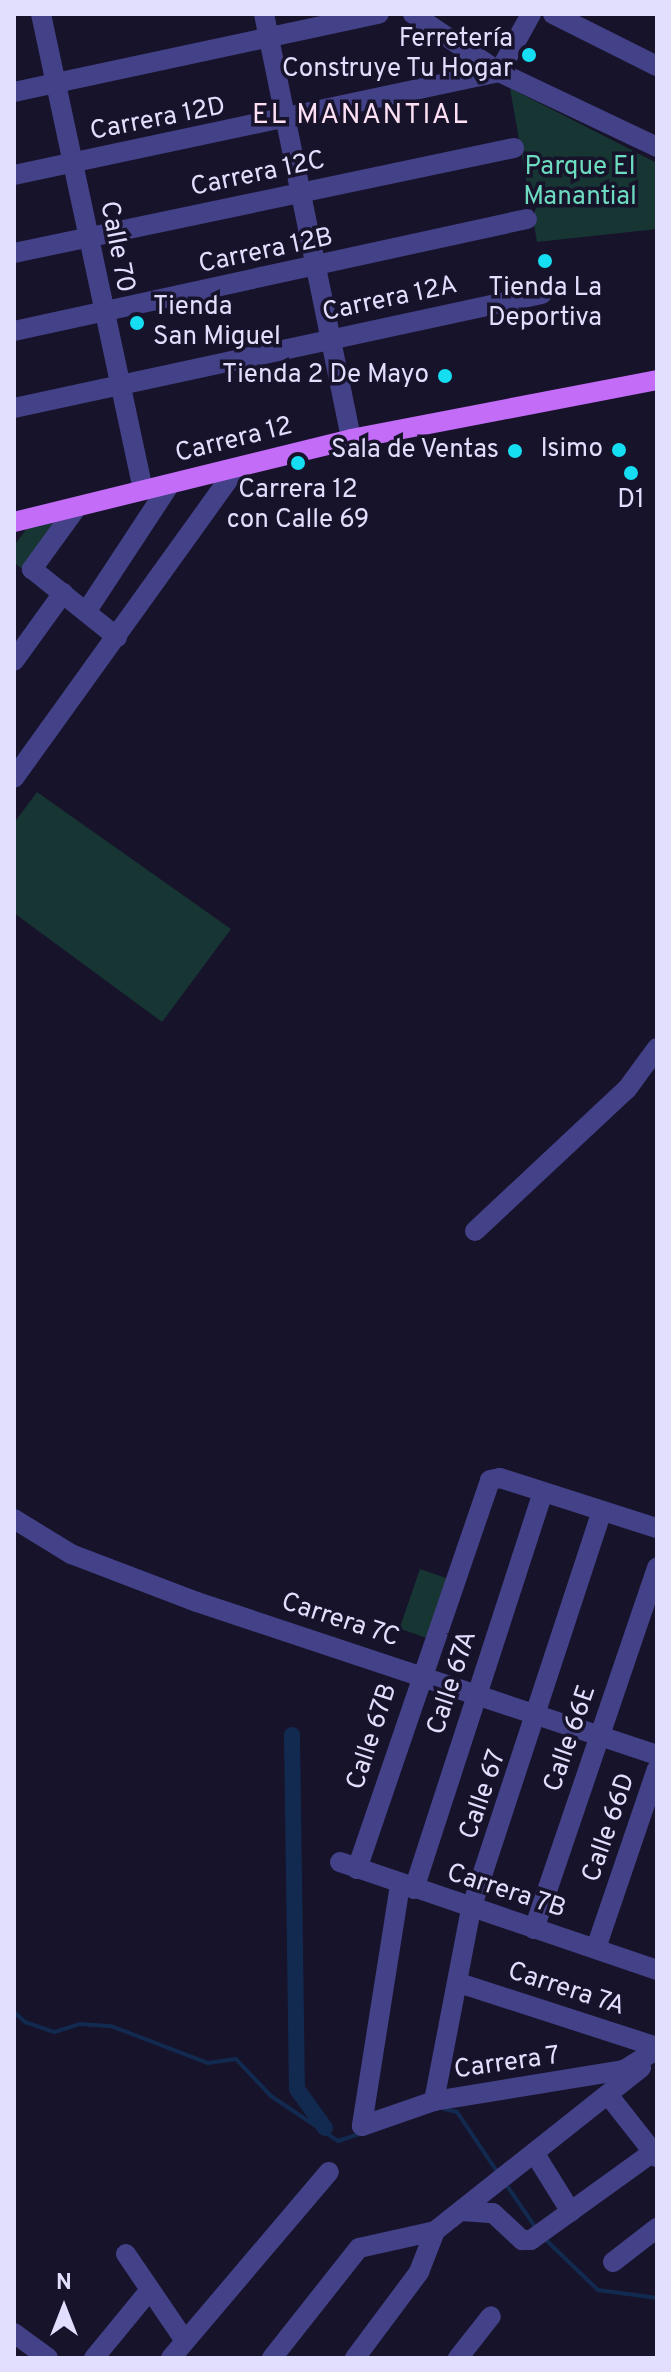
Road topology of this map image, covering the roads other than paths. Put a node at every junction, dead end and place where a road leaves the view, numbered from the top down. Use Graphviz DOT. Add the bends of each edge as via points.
graph roads {
  1 [pos="41,14"];
  2 [pos="264,14"];
  3 [pos="379,14"];
  4 [pos="413,14"];
  5 [pos="531,14"];
  6 [pos="553,14"];
  7 [pos="269,36"];
  8 [pos="657,66"];
  9 [pos="499,72"];
  10 [pos="56,82"];
  11 [pos="14,92"];
  12 [pos="287,121"];
  13 [pos="657,147"];
  14 [pos="514,148"];
  15 [pos="73,164"];
  16 [pos="14,175"];
  17 [pos="302,193"];
  18 [pos="527,219"];
  19 [pos="88,237"];
  20 [pos="14,253"];
  21 [pos="318,268"];
  22 [pos="542,294"];
  23 [pos="102,311"];
  24 [pos="14,331"];
  25 [pos="332,340"];
  26 [pos="657,380"];
  27 [pos="118,384"];
  28 [pos="14,408"];
  29 [pos="351,439"];
  30 [pos="236,469"];
  31 [pos="170,484"];
  32 [pos="143,490"];
  33 [pos="77,507"];
  34 [pos="14,522"];
  35 [pos="63,593"];
  36 [pos="86,612"];
  37 [pos="117,637"];
  38 [pos="14,661"];
  39 [pos="14,778"];
  40 [pos="657,1048"];
  41 [pos="475,1231"];
  42 [pos="543,1493"];
  43 [pos="602,1511"];
  44 [pos="14,1519"];
  45 [pos="657,1528"];
  46 [pos="657,1567"];
  47 [pos="421,1676"];
  48 [pos="477,1694"];
  49 [pos="539,1714"];
  50 [pos="599,1735"];
  51 [pos="657,1755"];
  52 [pos="657,1769"];
  53 [pos="348,1865"];
  54 [pos="407,1887"];
  55 [pos="471,1909"];
  56 [pos="534,1929"];
  57 [pos="596,1948"];
  58 [pos="657,1970"];
  59 [pos="459,1983"];
  60 [pos="657,2049"];
  61 [pos="609,2096"];
  62 [pos="434,2101"];
  63 [pos="362,2126"];
  64 [pos="656,2152"];
  65 [pos="535,2154"];
  66 [pos="329,2172"];
  67 [pos="478,2198"];
  68 [pos="461,2211"];
  69 [pos="571,2212"];
  70 [pos="493,2213"];
  71 [pos="657,2228"];
  72 [pos="435,2231"];
  73 [pos="126,2254"];
  74 [pos="613,2262"];
  75 [pos="149,2291"];
  76 [pos="491,2316"];
  77 [pos="14,2333"];
  78 [pos="177,2352"];
  79 [pos="361,2356"];
  80 [pos="48,2358"];
  81 [pos="94,2358"];
  82 [pos="272,2358"];
  83 [pos="458,2358"];
  1 -- 10 [label="street, Calle 70"];
  2 -- 7 [label="street"];
  3 -- 7 [label="street"];
  4 -- 9 [label="street"];
  5 -- 9 [label="street"];
  6 -- 8 [label="street"];
  7 -- 10 [label="street"];
  7 -- 12 [label="street"];
  9 -- 12 [label="street, Carrera 12D"];
  9 -- 13 [label="street"];
  10 -- 11 [label="street"];
  10 -- 15 [label="street, Calle 70"];
  12 -- 15 [label="street, Carrera 12D"];
  12 -- 17 [label="street"];
  14 -- 17 [label="street, Carrera 12C"];
  15 -- 16 [label="street, Carrera 12D"];
  15 -- 19 [label="street, Calle 70"];
  17 -- 19 [label="street, Carrera 12C"];
  17 -- 21 [label="street"];
  18 -- 21 [label="street, Carrera 12B"];
  19 -- 20 [label="street, Carrera 12C"];
  19 -- 23 [label="street, Calle 70"];
  21 -- 23 [label="street, Carrera 12B"];
  21 -- 25 [label="street"];
  22 -- 25 [label="street, Carrera 12A"];
  23 -- 24 [label="street, Carrera 12B"];
  23 -- 27 [label="street, Calle 70"];
  25 -- 27 [label="street, Carrera 12A"];
  25 -- 29 [label="street"];
  26 -- 29 [label="main road, Carrera 12"];
  27 -- 28 [label="street, Carrera 12A"];
  27 -- 32 [label="street, Calle 70"];
  29 -- 30 [label="main road, Carrera 12"];
  30 -- 31 [label="main road, Carrera 12"];
  30 -- 37 [label="street"];
  31 -- 32 [label="main road, Carrera 12"];
  31 -- 36 [label="street"];
  32 -- 33 [label="main road, Carrera 12"];
  33 -- 34 [label="main road, Carrera 12"];
  33 -- 35 [label="street" via="32,569"];
  35 -- 36 [label="street"];
  35 -- 38 [label="street"];
  36 -- 37 [label="street"];
  37 -- 39 [label="street"];
  40 -- 41 [label="street" via="627,1089"];
  42 -- 43 [label="street"];
  42 -- 47 [label="street, Calle 67B" via="496,1477 486,1486"];
  42 -- 48 [label="street, Calle 67A"];
  43 -- 45 [label="street"];
  43 -- 49 [label="street, Calle 67"];
  44 -- 47 [label="street, Carrera 7C" via="71,1554"];
  46 -- 50 [label="street, Calle 66E"];
  47 -- 48 [label="street, Carrera 7C"];
  47 -- 53 [label="street, Calle 67B"];
  48 -- 49 [label="street, Carrera 7C"];
  48 -- 54 [label="street, Calle 67A"];
  49 -- 50 [label="street, Carrera 7C"];
  49 -- 55 [label="street, Calle 67"];
  50 -- 51 [label="street, Carrera 7C"];
  50 -- 56 [label="street, Calle 66E"];
  52 -- 57 [label="street, Calle 66D"];
  53 -- 54 [label="street, Carrera 7B"];
  54 -- 55 [label="street, Carrera 7B"];
  54 -- 63 [label="street, Calle 67A"];
  55 -- 56 [label="street, Carrera 7B"];
  55 -- 59 [label="street, Calle 67"];
  56 -- 57 [label="street, Carrera 7B"];
  57 -- 58 [label="street, Carrera 7B"];
  59 -- 60 [label="street, Carrera 7A"];
  59 -- 62 [label="street, Calle 67"];
  60 -- 61 [label="street"];
  60 -- 62 [label="street, Carrera 7" via="624,2070 596,2077"];
  61 -- 64 [label="street"];
  61 -- 65 [label="street"];
  62 -- 63 [label="street, Carrera 7"];
  64 -- 69 [label="street"];
  65 -- 67 [label="street"];
  65 -- 69 [label="street"];
  66 -- 78 [label="street"];
  67 -- 68 [label="street"];
  67 -- 70 [label="street"];
  68 -- 70 [label="street"];
  68 -- 72 [label="street"];
  69 -- 70 [label="street" via="531,2240 522,2240"];
  71 -- 74 [label="street"];
  72 -- 79 [label="street" via="419,2272"];
  72 -- 82 [label="street" via="359,2248"];
  73 -- 75 [label="street"];
  75 -- 78 [label="street"];
  75 -- 81 [label="street"];
  76 -- 83 [label="street"];
  77 -- 80 [label="street"];
}
